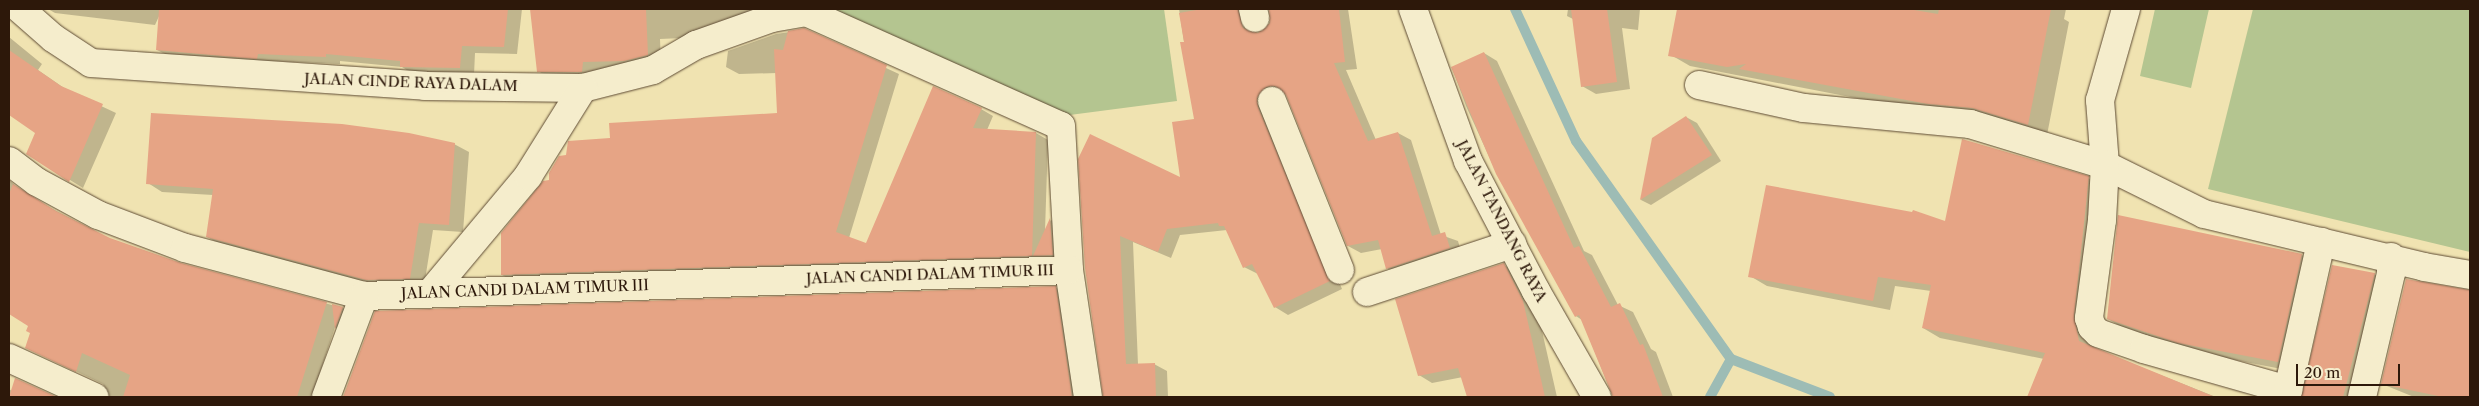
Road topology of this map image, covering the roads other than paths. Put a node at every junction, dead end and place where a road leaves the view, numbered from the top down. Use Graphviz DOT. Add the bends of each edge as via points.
graph roads {
  1 [pos="20,9"];
  2 [pos="1413,9"];
  3 [pos="2126,9"];
  4 [pos="807,10"];
  5 [pos="1698,85"];
  6 [pos="583,88"];
  7 [pos="1272,101"];
  8 [pos="9,161"];
  9 [pos="2105,165"];
  10 [pos="2321,242"];
  11 [pos="1512,244"];
  12 [pos="2390,257"];
  13 [pos="1070,270"];
  14 [pos="1340,270"];
  15 [pos="2470,275"];
  16 [pos="432,291"];
  17 [pos="1367,292"];
  18 [pos="364,296"];
  19 [pos="9,358"];
  20 [pos="2287,394"];
  21 [pos="94,397"];
  22 [pos="326,397"];
  23 [pos="1088,397"];
  24 [pos="1597,397"];
  25 [pos="2362,397"];
  1 -- 6 [label="street, JALAN CINDE RAYA DALAM" via="91,63 425,86"];
  2 -- 11 [label="street, JALAN TANDANG RAYA" via="1468,161"];
  3 -- 9 [label="street" via="2100,100"];
  4 -- 6 [label="street, JALAN CINDE RAYA DALAM" via="772,18 696,45 653,70"];
  4 -- 13 [label="street" via="1059,124"];
  5 -- 9 [label="street" via="1804,108 1970,124"];
  6 -- 16 [label="street" via="528,176"];
  7 -- 14 [label="street"];
  8 -- 18 [label="street, JALAN CANDI DALAM TIMUR III" via="37,182 98,215 185,248"];
  9 -- 10 [label="street" via="2204,214"];
  9 -- 20 [label="street" via="2102,220 2088,318 2092,327 2098,333 2144,349"];
  10 -- 12 [label="street"];
  10 -- 20 [label="street"];
  11 -- 17 [label="street"];
  11 -- 24 [label="street, JALAN TANDANG RAYA"];
  12 -- 15 [label="street"];
  12 -- 25 [label="street" via="2391,273"];
  13 -- 16 [label="street, JALAN CANDI DALAM TIMUR III"];
  13 -- 23 [label="street"];
  16 -- 18 [label="street, JALAN CANDI DALAM TIMUR III"];
  18 -- 22 [label="street"];
  19 -- 21 [label="street"];
}
